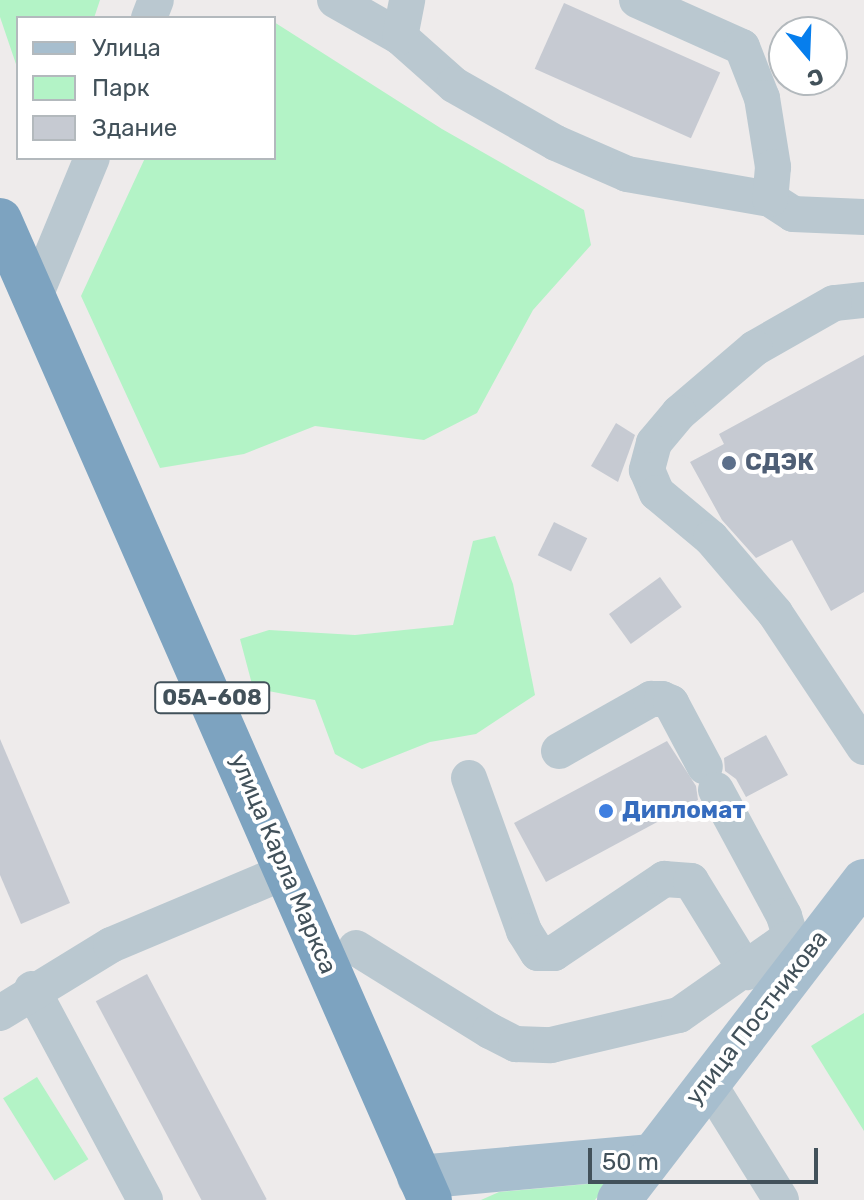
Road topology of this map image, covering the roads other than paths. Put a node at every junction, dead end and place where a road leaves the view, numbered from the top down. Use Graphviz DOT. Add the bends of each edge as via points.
graph roads {
  1 [pos="335,0"];
  2 [pos="407,0"];
  3 [pos="637,0"];
  4 [pos="400,37"];
  5 [pos="91,160"];
  6 [pos="770,199"];
  7 [pos="864,217"];
  8 [pos="2,229"];
  9 [pos="35,296"];
  10 [pos="864,300"];
  11 [pos="860,725"];
  12 [pos="559,751"];
  13 [pos="469,778"];
  14 [pos="287,871"];
  15 [pos="864,881"];
  16 [pos="356,948"];
  17 [pos="793,951"];
  18 [pos="747,972"];
  19 [pos="9,1002"];
  20 [pos="707,1081"];
  21 [pos="652,1156"];
  22 [pos="425,1189"];
  23 [pos="145,1200"];
  24 [pos="619,1200"];
  25 [pos="781,1200"];
  1 -- 4 [label="street"];
  2 -- 4 [label="street"];
  3 -- 6 [label="street" via="742,47 762,98 773,167"];
  4 -- 6 [label="street" via="454,85 556,143 627,174"];
  5 -- 9 [label="street"];
  6 -- 7 [label="street" via="793,214"];
  8 -- 9 [label="highway, улица Карла Маркса / 05А-608"];
  9 -- 14 [label="highway, улица Карла Маркса / 05А-608"];
  10 -- 11 [label="street" via="834,303 755,348 679,413 654,443 647,470 657,493 711,538"];
  12 -- 17 [label="street" via="651,699 671,703 784,916"];
  13 -- 18 [label="street" via="524,931 538,953 554,953 664,879 691,881"];
  14 -- 19 [label="street" via="139,932"];
  14 -- 22 [label="highway, улица Карла Маркса / 05А-608"];
  15 -- 17 [label="main road, улица Постникова"];
  16 -- 18 [label="street" via="490,1031 528,1045 637,1029 679,1015"];
  17 -- 18 [label="street"];
  17 -- 20 [label="main road, улица Постникова"];
  19 -- 23 [label="street"];
  20 -- 21 [label="main road, улица Постникова"];
  20 -- 25 [label="street"];
  21 -- 22 [label="main road"];
  21 -- 24 [label="main road, улица Постникова"];
}
